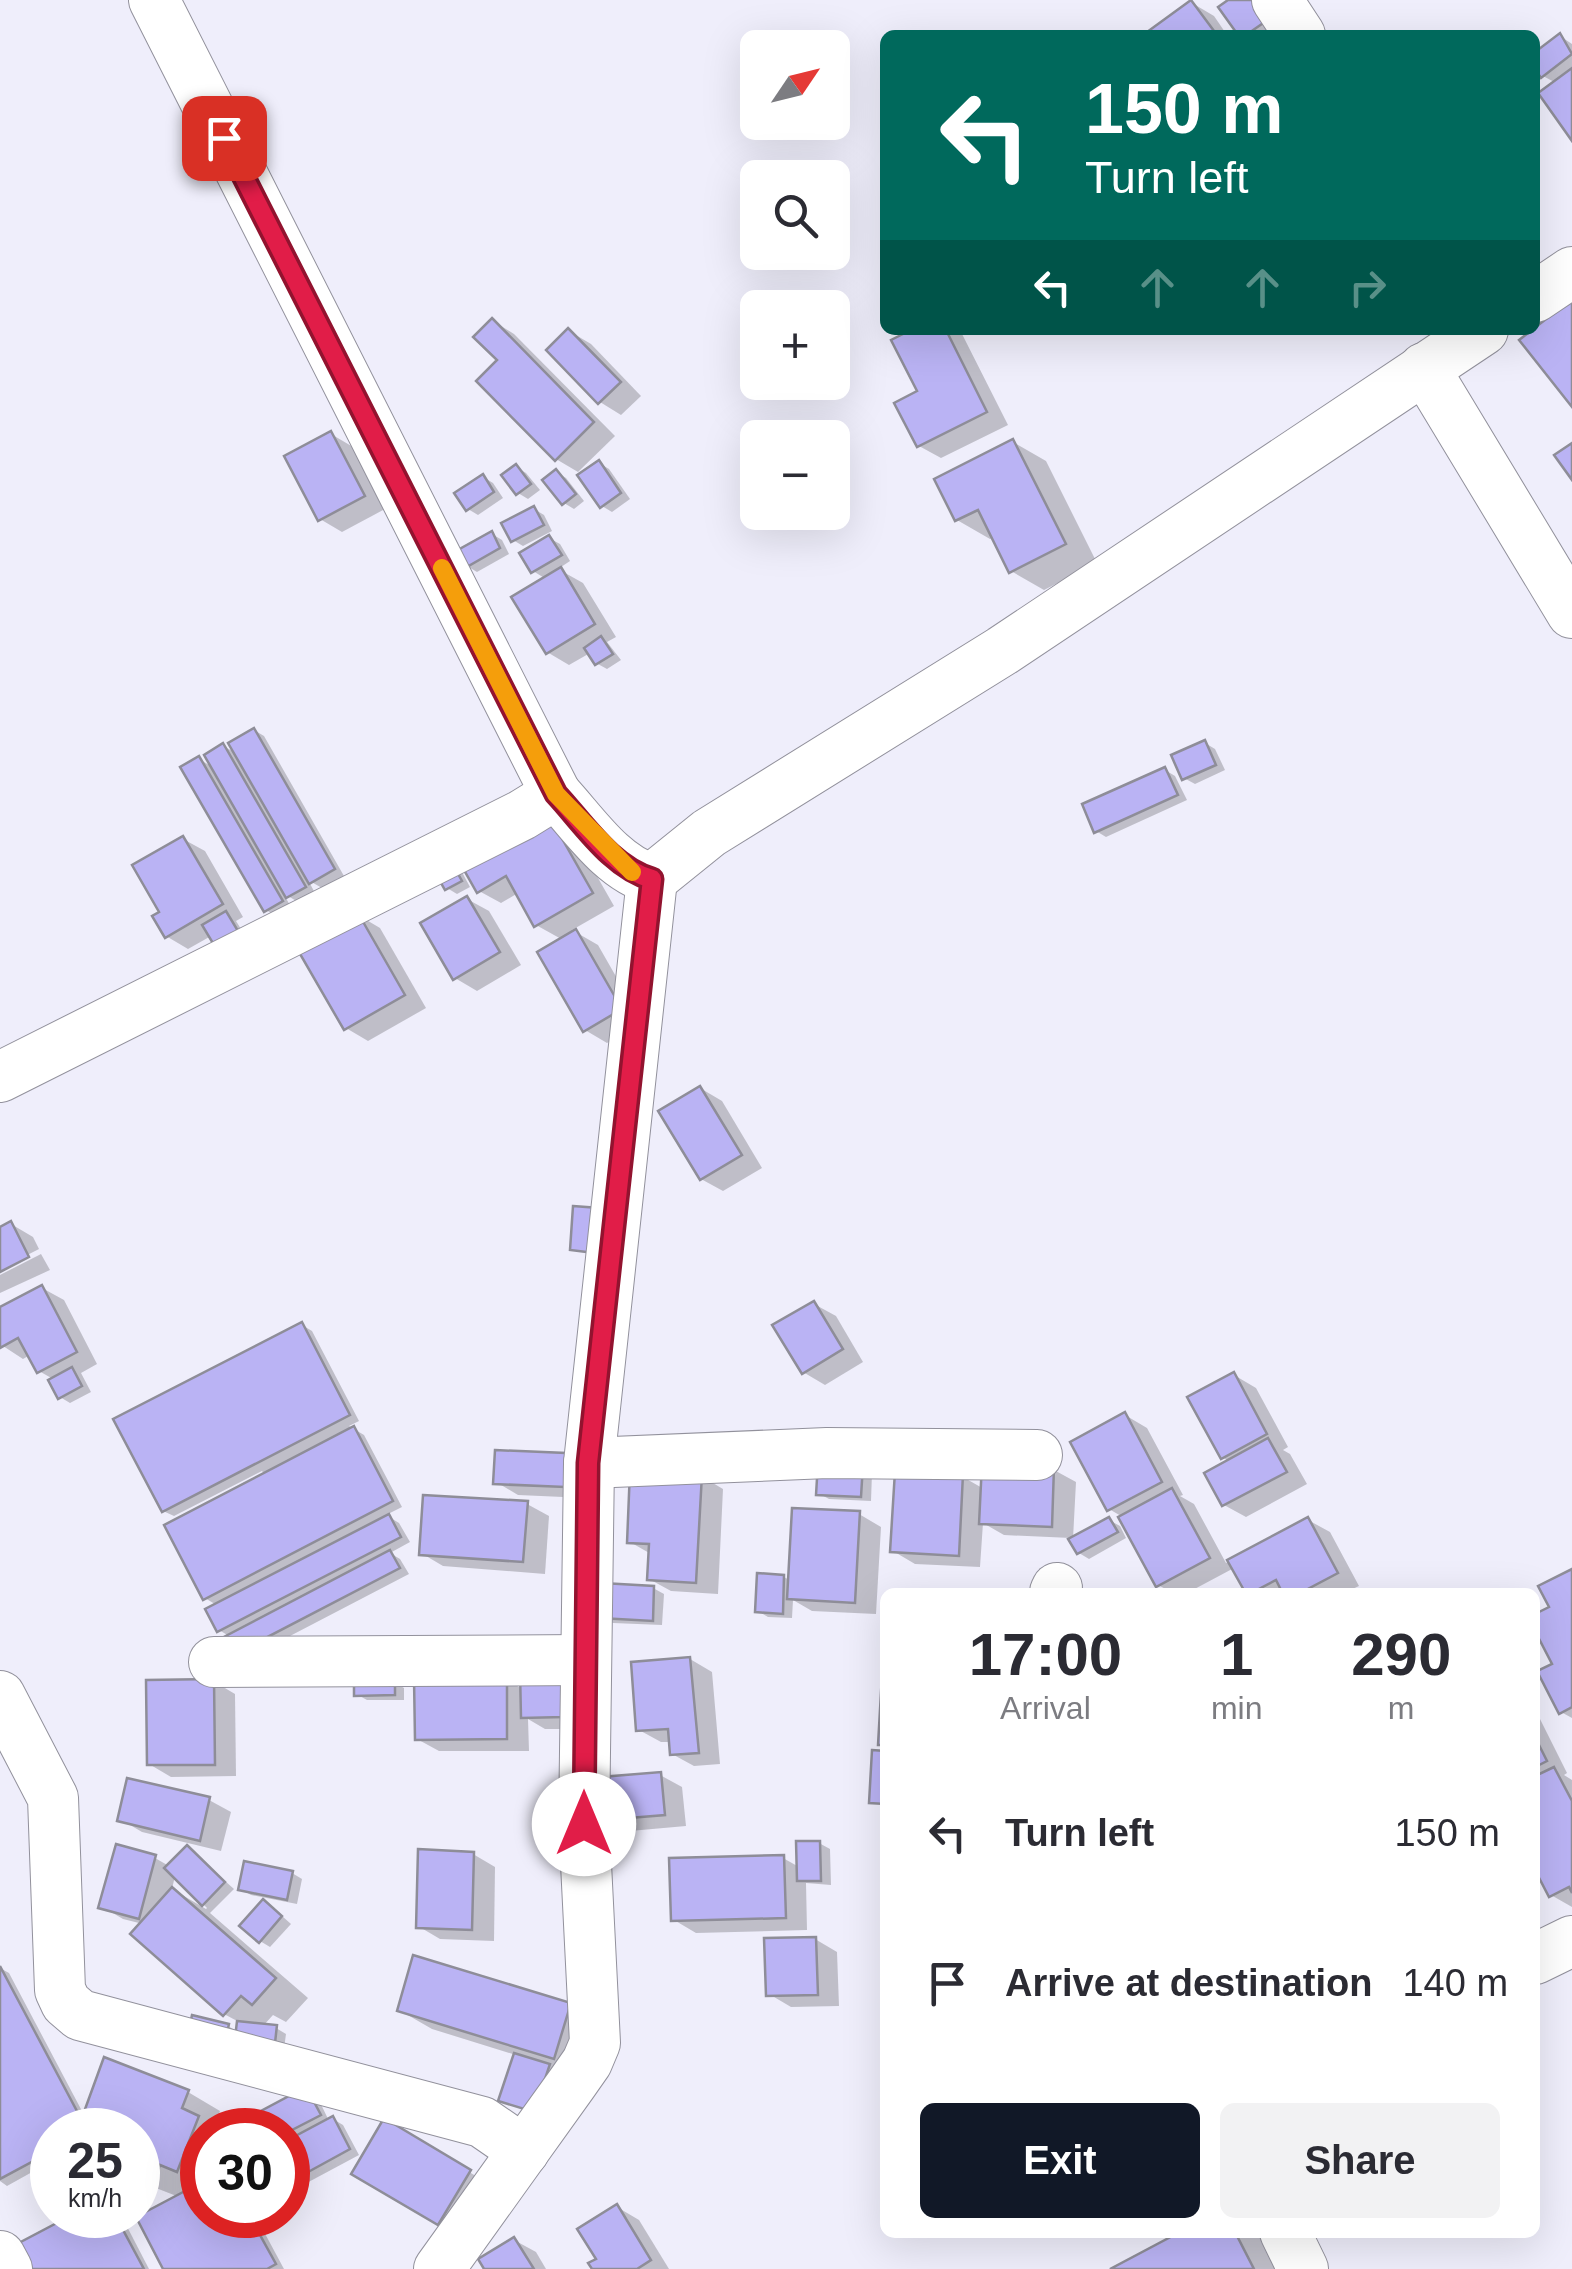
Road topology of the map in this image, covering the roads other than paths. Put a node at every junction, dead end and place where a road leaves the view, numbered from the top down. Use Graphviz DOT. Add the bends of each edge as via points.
graph roads {
  1 [pos="154,0"];
  2 [pos="1276,0"];
  3 [pos="1297,30"];
  4 [pos="1572,272"];
  5 [pos="1540,294"];
  6 [pos="1475,335"];
  7 [pos="1424,368"];
  8 [pos="1572,613"];
  9 [pos="556,794"];
  10 [pos="652,879"];
  11 [pos="0,1077"];
  12 [pos="1037,1454"];
  13 [pos="588,1463"];
  14 [pos="586,1660"];
  15 [pos="214,1662"];
  16 [pos="0,1696"];
  17 [pos="1572,1940"];
  18 [pos="1540,1956"];
  19 [pos="524,2151"];
  20 [pos="1288,2238"];
  21 [pos="0,2256"];
  22 [pos="7,2269"];
  23 [pos="438,2269"];
  24 [pos="1303,2269"];
  1 -- 9 [label="street"];
  2 -- 3 [label="street"];
  4 -- 5 [label="street"];
  6 -- 7 [label="street"];
  7 -- 8 [label="street"];
  7 -- 10 [label="street" via="1002,652 709,833"];
  9 -- 10 [label="street" via="617,859"];
  9 -- 11 [label="street"];
  10 -- 13 [label="street"];
  12 -- 13 [label="street" via="827,1453"];
  13 -- 14 [label="street"];
  14 -- 15 [label="street"];
  14 -- 19 [label="street" via="584,1824 595,2043"];
  16 -- 19 [label="street" via="52,1798 60,1990 66,2003 80,2015 482,2122"];
  17 -- 18 [label="street"];
  19 -- 23 [label="street"];
  20 -- 24 [label="street"];
  21 -- 22 [label="street"];
}
